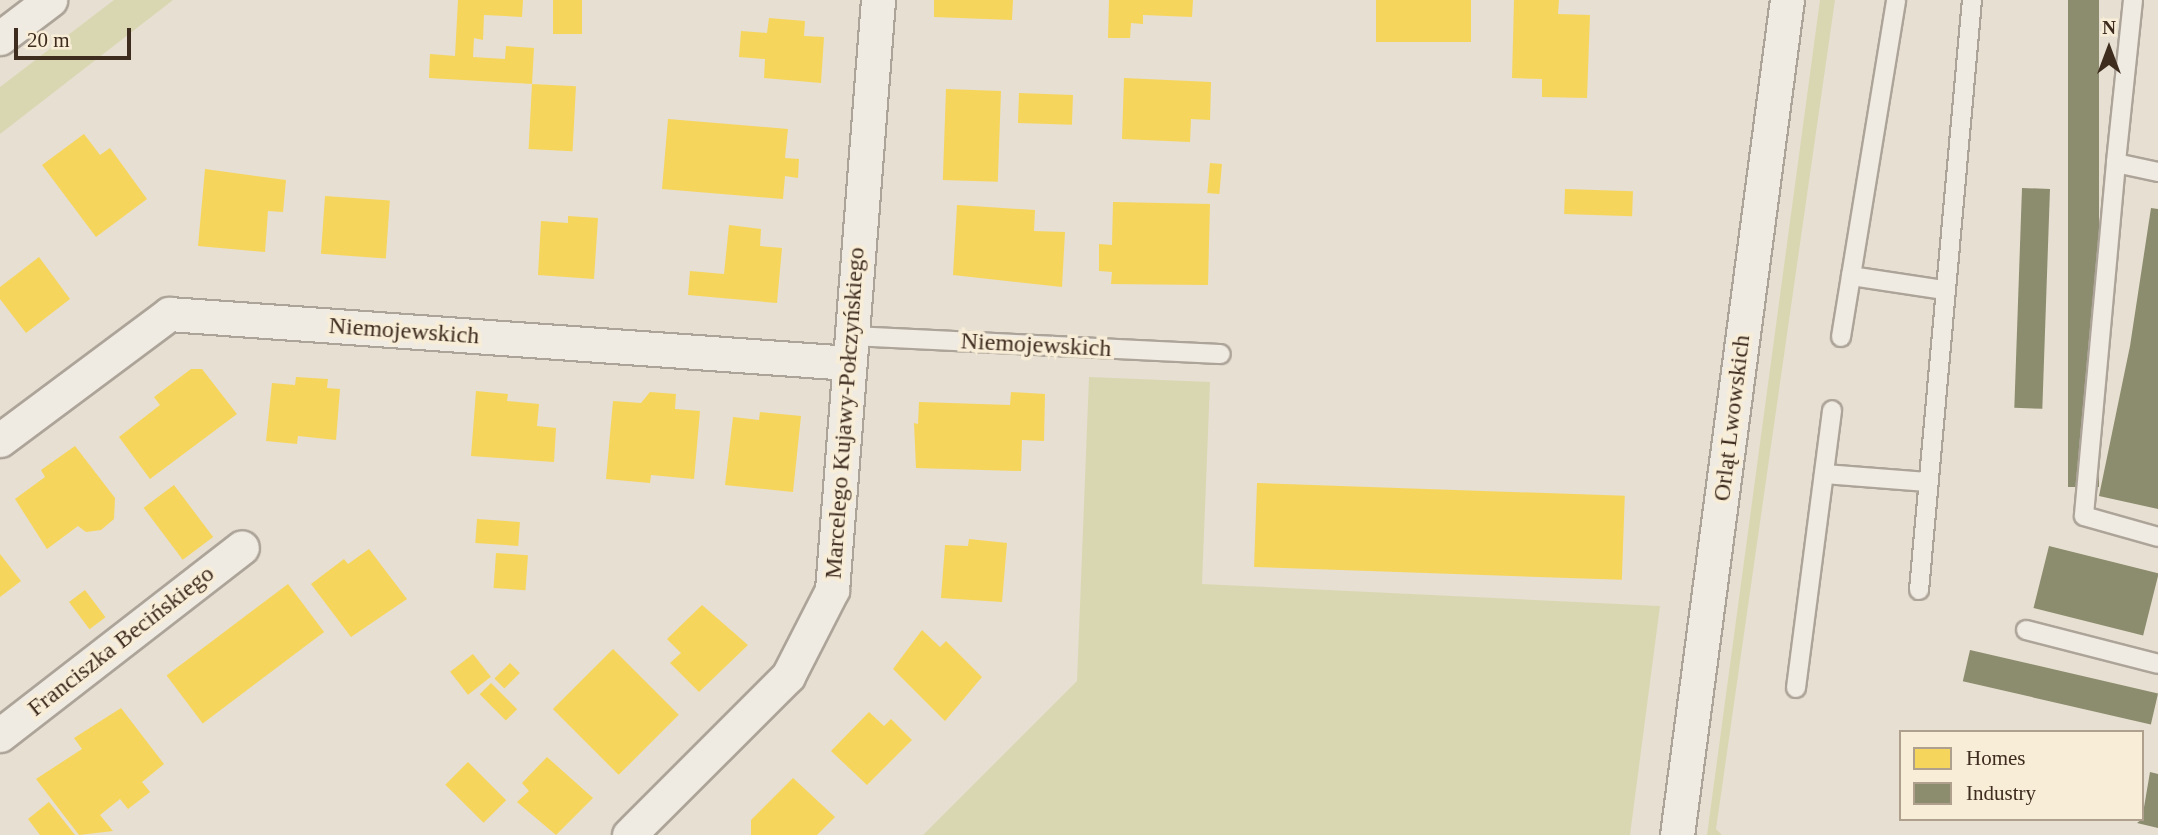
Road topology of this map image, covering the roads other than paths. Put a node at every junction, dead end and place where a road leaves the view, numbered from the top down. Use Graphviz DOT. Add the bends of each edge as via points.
graph roads {
  1 [pos="50,0"];
  2 [pos="878,0"];
  3 [pos="1787,0"];
  4 [pos="1896,0"];
  5 [pos="1972,0"];
  6 [pos="2133,0"];
  7 [pos="0,38"];
  8 [pos="2116,163"];
  9 [pos="2158,172"];
  10 [pos="1851,276"];
  11 [pos="1944,289"];
  12 [pos="1841,337"];
  13 [pos="850,349"];
  14 [pos="1221,354"];
  15 [pos="1832,410"];
  16 [pos="0,440"];
  17 [pos="1824,474"];
  18 [pos="1928,482"];
  19 [pos="2158,537"];
  20 [pos="242,547"];
  21 [pos="1919,590"];
  22 [pos="2026,630"];
  23 [pos="2158,664"];
  24 [pos="1796,688"];
  25 [pos="0,735"];
  26 [pos="629,835"];
  27 [pos="1677,835"];
  1 -- 7 [label="street"];
  2 -- 13 [label="street, Marcelego Kujawy-Połczyńskiego"];
  3 -- 27 [label="street, Orląt Lwowskich"];
  4 -- 10 [label="lane"];
  5 -- 11 [label="lane"];
  6 -- 8 [label="lane"];
  8 -- 9 [label="lane"];
  8 -- 19 [label="lane" via="2084,516"];
  10 -- 11 [label="lane"];
  10 -- 12 [label="lane"];
  11 -- 18 [label="lane"];
  13 -- 14 [label="lane, Niemojewskich"];
  13 -- 16 [label="street, Niemojewskich" via="169,314"];
  13 -- 26 [label="street, Marcelego Kujawy-Połczyńskiego" via="832,590 788,676"];
  15 -- 17 [label="lane"];
  17 -- 18 [label="lane"];
  17 -- 24 [label="lane"];
  18 -- 21 [label="lane"];
  20 -- 25 [label="street, Franciszka Becińskiego"];
  22 -- 23 [label="lane"];
}
